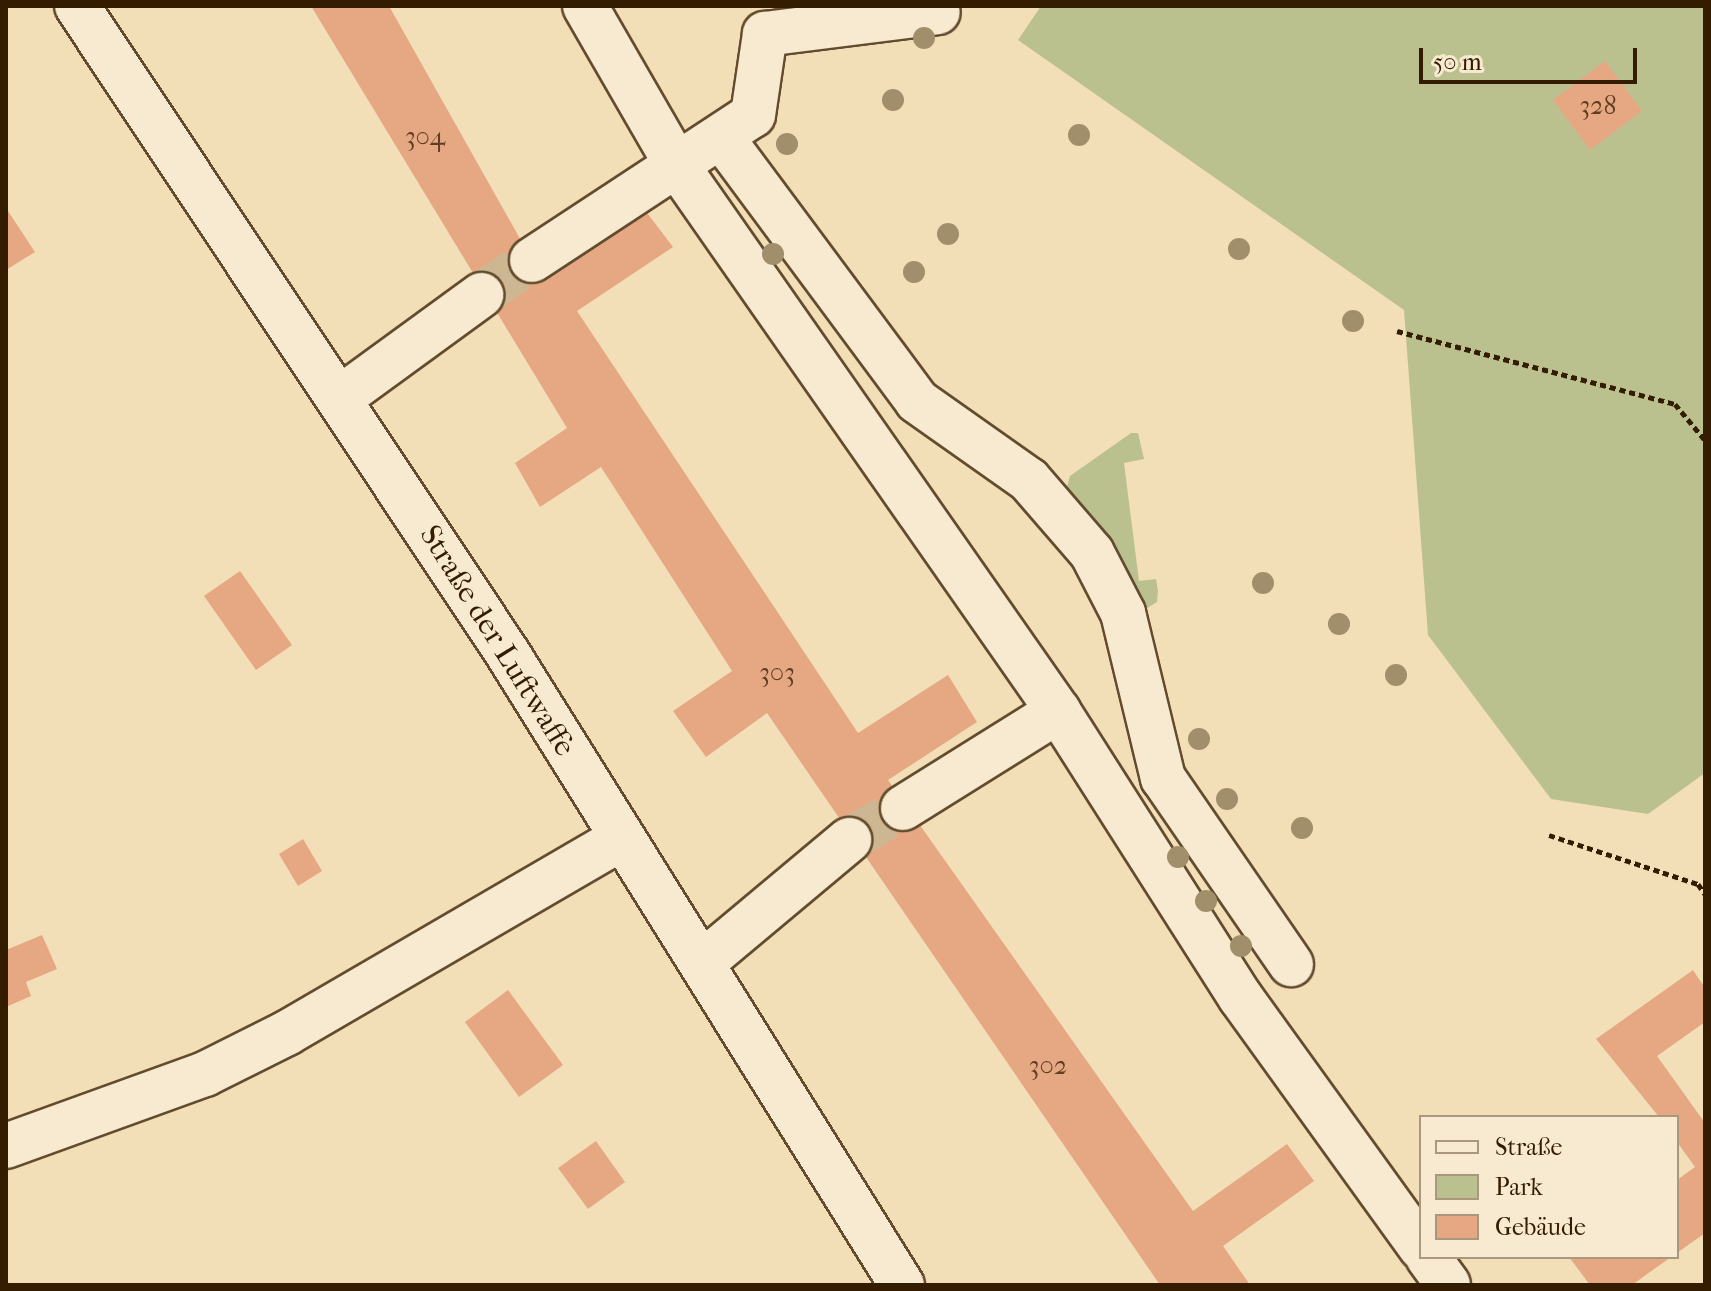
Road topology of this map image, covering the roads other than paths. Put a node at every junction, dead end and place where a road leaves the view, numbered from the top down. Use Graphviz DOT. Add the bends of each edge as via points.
graph roads {
  1 [pos="77,6"];
  2 [pos="585,6"];
  3 [pos="938,12"];
  4 [pos="722,138"];
  5 [pos="678,167"];
  6 [pos="532,260"];
  7 [pos="481,295"];
  8 [pos="340,398"];
  9 [pos="1058,711"];
  10 [pos="903,808"];
  11 [pos="620,839"];
  12 [pos="849,840"];
  13 [pos="702,963"];
  14 [pos="1241,998"];
  15 [pos="6,1146"];
  16 [pos="1419,1245"];
  17 [pos="1429,1259"];
  18 [pos="902,1285"];
  19 [pos="1448,1285"];
  1 -- 8 [label="street, Straße der Luftwaffe"];
  2 -- 5 [label="street"];
  3 -- 4 [label="street" via="765,34 753,115"];
  4 -- 5 [label="street"];
  4 -- 14 [label="street" via="917,401 1029,480 1092,553 1123,613 1163,778 1300,958"];
  5 -- 6 [label="street"];
  5 -- 9 [label="street"];
  7 -- 8 [label="street"];
  8 -- 11 [label="street, Straße der Luftwaffe"];
  9 -- 10 [label="street"];
  9 -- 14 [label="street"];
  11 -- 13 [label="street, Straße der Luftwaffe"];
  11 -- 15 [label="street" via="273,1040 205,1074"];
  12 -- 13 [label="street"];
  13 -- 18 [label="street, Straße der Luftwaffe"];
  14 -- 16 [label="street"];
  17 -- 19 [label="street"];
}
